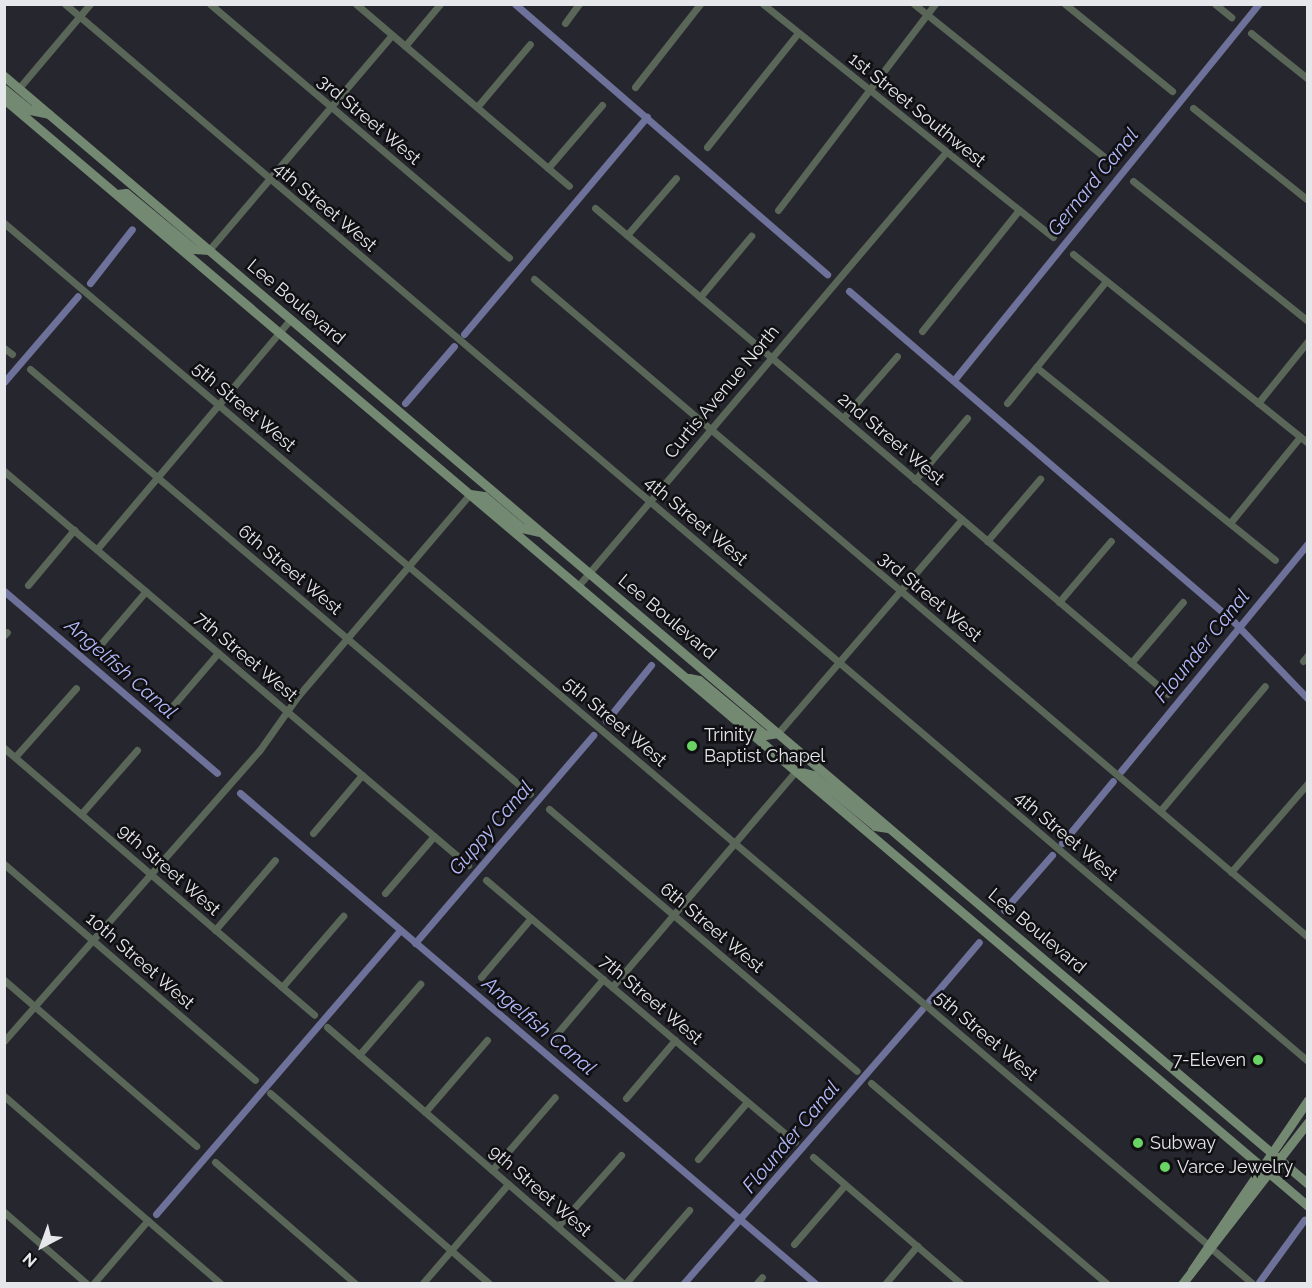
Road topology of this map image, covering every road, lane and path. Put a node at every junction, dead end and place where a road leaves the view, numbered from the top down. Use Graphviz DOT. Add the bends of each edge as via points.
graph roads {
  1 [pos="65,4"];
  2 [pos="90,4"];
  3 [pos="210,4"];
  4 [pos="356,4"];
  5 [pos="440,4"];
  6 [pos="579,4"];
  7 [pos="700,4"];
  8 [pos="764,4"];
  9 [pos="914,4"];
  10 [pos="935,4"];
  11 [pos="1065,4"];
  12 [pos="1215,4"];
  13 [pos="927,15"];
  14 [pos="80,17"];
  15 [pos="1230,17"];
  16 [pos="565,23"];
  17 [pos="798,33"];
  18 [pos="1251,33"];
  19 [pos="392,35"];
  20 [pos="530,44"];
  21 [pos="405,46"];
  22 [pos="4,76"];
  23 [pos="1308,78"];
  24 [pos="635,87"];
  25 [pos="19,88"];
  26 [pos="4,89"];
  27 [pos="1173,91"];
  28 [pos="872,92"];
  29 [pos="4,99"];
  30 [pos="602,105"];
  31 [pos="330,106"];
  32 [pos="477,107"];
  33 [pos="1193,108"];
  34 [pos="51,115"];
  35 [pos="707,147"];
  36 [pos="946,152"];
  37 [pos="1113,164"];
  38 [pos="548,168"];
  39 [pos="676,178"];
  40 [pos="269,179"];
  41 [pos="1133,181"];
  42 [pos="569,186"];
  43 [pos="117,194"];
  44 [pos="1308,200"];
  45 [pos="595,208"];
  46 [pos="778,210"];
  47 [pos="1019,210"];
  48 [pos="4,223"];
  49 [pos="627,235"];
  50 [pos="751,236"];
  51 [pos="1053,237"];
  52 [pos="209,250"];
  53 [pos="1073,254"];
  54 [pos="509,258"];
  55 [pos="534,279"];
  56 [pos="1106,281"];
  57 [pos="700,297"];
  58 [pos="291,319"];
  59 [pos="1308,321"];
  60 [pos="922,331"];
  61 [pos="280,333"];
  62 [pos="1308,341"];
  63 [pos="4,348"];
  64 [pos="12,354"];
  65 [pos="897,356"];
  66 [pos="772,357"];
  67 [pos="1036,367"];
  68 [pos="30,369"];
  69 [pos="1007,403"];
  70 [pos="1258,403"];
  71 [pos="219,405"];
  72 [pos="843,418"];
  73 [pos="966,418"];
  74 [pos="710,429"];
  75 [pos="1300,437"];
  76 [pos="1308,442"];
  77 [pos="4,471"];
  78 [pos="158,477"];
  79 [pos="1040,479"];
  80 [pos="915,480"];
  81 [pos="470,494"];
  82 [pos="649,501"];
  83 [pos="962,519"];
  84 [pos="1230,523"];
  85 [pos="74,530"];
  86 [pos="542,532"];
  87 [pos="987,541"];
  88 [pos="1111,542"];
  89 [pos="97,549"];
  90 [pos="1275,560"];
  91 [pos="408,566"];
  92 [pos="589,572"];
  93 [pos="28,585"];
  94 [pos="578,586"];
  95 [pos="146,591"];
  96 [pos="900,591"];
  97 [pos="1059,602"];
  98 [pos="1183,602"];
  99 [pos="347,638"];
  100 [pos="99,646"];
  101 [pos="218,653"];
  102 [pos="839,662"];
  103 [pos="1131,663"];
  104 [pos="687,678"];
  105 [pos="1265,686"];
  106 [pos="76,688"];
  107 [pos="1168,694"];
  108 [pos="170,709"];
  109 [pos="290,714"];
  110 [pos="778,733"];
  111 [pos="4,748"];
  112 [pos="137,750"];
  113 [pos="15,757"];
  114 [pos="796,771"];
  115 [pos="362,775"];
  116 [pos="1308,783"];
  117 [pos="530,794"];
  118 [pos="549,809"];
  119 [pos="1160,811"];
  120 [pos="81,814"];
  121 [pos="890,828"];
  122 [pos="313,833"];
  123 [pos="434,836"];
  124 [pos="735,843"];
  125 [pos="275,860"];
  126 [pos="4,864"];
  127 [pos="468,865"];
  128 [pos="1231,872"];
  129 [pos="149,873"];
  130 [pos="486,880"];
  131 [pos="385,893"];
  132 [pos="673,915"];
  133 [pos="343,916"];
  134 [pos="531,918"];
  135 [pos="215,930"];
  136 [pos="1306,933"];
  137 [pos="92,940"];
  138 [pos="481,977"];
  139 [pos="603,979"];
  140 [pos="4,980"];
  141 [pos="420,984"];
  142 [pos="282,987"];
  143 [pos="612,987"];
  144 [pos="34,1006"];
  145 [pos="314,1015"];
  146 [pos="327,1027"];
  147 [pos="554,1037"];
  148 [pos="487,1040"];
  149 [pos="675,1040"];
  150 [pos="4,1041"];
  151 [pos="359,1055"];
  152 [pos="1308,1061"];
  153 [pos="857,1071"];
  154 [pos="255,1080"];
  155 [pos="871,1083"];
  156 [pos="270,1093"];
  157 [pos="4,1096"];
  158 [pos="555,1097"];
  159 [pos="626,1098"];
  160 [pos="1308,1100"];
  161 [pos="747,1102"];
  162 [pos="425,1112"];
  163 [pos="1308,1122"];
  164 [pos="795,1143"];
  165 [pos="196,1146"];
  166 [pos="1271,1153"];
  167 [pos="621,1155"];
  168 [pos="813,1157"];
  169 [pos="698,1159"];
  170 [pos="1280,1161"];
  171 [pos="215,1162"];
  172 [pos="1261,1167"];
  173 [pos="492,1170"];
  174 [pos="1270,1174"];
  175 [pos="508,1184"];
  176 [pos="1308,1184"];
  177 [pos="845,1185"];
  178 [pos="1308,1206"];
  179 [pos="689,1210"];
  180 [pos="4,1212"];
  181 [pos="148,1220"];
  182 [pos="558,1226"];
  183 [pos="794,1244"];
  184 [pos="917,1246"];
  185 [pos="1209,1246"];
  186 [pos="451,1250"];
  187 [pos="762,1277"];
  188 [pos="87,1284"];
  189 [pos="93,1284"];
  190 [pos="221,1284"];
  191 [pos="356,1284"];
  192 [pos="422,1284"];
  193 [pos="490,1284"];
  194 [pos="625,1284"];
  195 [pos="756,1284"];
  196 [pos="885,1284"];
  197 [pos="962,1284"];
  198 [pos="1107,1284"];
  199 [pos="1182,1284"];
  200 [pos="1253,1284"];
  1 -- 14 [label="street, 4th Street West"];
  2 -- 14 [label="street"];
  3 -- 31 [label="street, 3rd Street West"];
  4 -- 19 [label="street"];
  5 -- 21 [label="street"];
  6 -- 16 [label="street"];
  7 -- 24 [label="street"];
  8 -- 17 [label="street, 1st Street Southwest"];
  9 -- 13 [label="street"];
  10 -- 13 [label="street"];
  11 -- 27 [label="street"];
  12 -- 15 [label="street"];
  13 -- 28 [label="street" via="873,82"];
  13 -- 37 [label="street"];
  14 -- 25 [label="street"];
  14 -- 40 [label="street, 4th Street West"];
  17 -- 28 [label="street, 1st Street Southwest"];
  17 -- 35 [label="street"];
  18 -- 23 [label="street"];
  19 -- 21 [label="street"];
  19 -- 31 [label="street"];
  20 -- 32 [label="street"];
  21 -- 32 [label="street"];
  22 -- 25 [label="main road, Lee Boulevard"];
  25 -- 34 [label="main road, Lee Boulevard"];
  26 -- 34 [label="main road" via="30,110"];
  28 -- 36 [label="street, 1st Street Southwest"];
  28 -- 46 [label="street"];
  29 -- 43 [label="main road, Lee Boulevard"];
  30 -- 38 [label="street"];
  31 -- 40 [label="street"];
  31 -- 54 [label="street, 3rd Street West"];
  32 -- 38 [label="street"];
  33 -- 44 [label="street"];
  34 -- 52 [label="main road, Lee Boulevard"];
  36 -- 47 [label="street, 1st Street Southwest"];
  36 -- 66 [label="street, Curtis Avenue North"];
  38 -- 42 [label="street"];
  39 -- 49 [label="street"];
  40 -- 52 [label="street"];
  40 -- 82 [label="street, 4th Street West"];
  41 -- 59 [label="street"];
  43 -- 52 [label="main road" via="126,193 194,249"];
  43 -- 61 [label="main road, Lee Boulevard"];
  45 -- 49 [label="street, 2nd Street West"];
  47 -- 51 [label="street, 1st Street Southwest"];
  47 -- 60 [label="street"];
  48 -- 71 [label="street, 5th Street West"];
  49 -- 57 [label="street, 2nd Street West"];
  50 -- 57 [label="street"];
  52 -- 58 [label="main road, Lee Boulevard"];
  53 -- 56 [label="street"];
  55 -- 74 [label="street, 3rd Street West"];
  56 -- 67 [label="street"];
  56 -- 70 [label="street"];
  57 -- 66 [label="street, 2nd Street West"];
  58 -- 61 [label="street"];
  58 -- 86 [label="main road, Lee Boulevard"];
  61 -- 71 [label="street"];
  61 -- 81 [label="main road, Lee Boulevard"];
  62 -- 70 [label="street"];
  63 -- 64 [label="street"];
  65 -- 72 [label="street"];
  66 -- 72 [label="street, 2nd Street West"];
  66 -- 74 [label="street, Curtis Avenue North"];
  67 -- 69 [label="street"];
  67 -- 84 [label="street"];
  68 -- 78 [label="street, 6th Street West"];
  70 -- 75 [label="street"];
  71 -- 78 [label="street"];
  71 -- 91 [label="street, 5th Street West"];
  72 -- 80 [label="street, 2nd Street West"];
  73 -- 80 [label="street"];
  74 -- 82 [label="street, Curtis Avenue North"];
  74 -- 96 [label="street, 3rd Street West"];
  75 -- 76 [label="street"];
  75 -- 84 [label="street"];
  77 -- 85 [label="street, 7th Street West"];
  78 -- 89 [label="street"];
  78 -- 99 [label="street, 6th Street West"];
  79 -- 87 [label="street"];
  80 -- 83 [label="street, 2nd Street West"];
  81 -- 86 [label="main road" via="484,496 522,528"];
  81 -- 91 [label="street"];
  81 -- 94 [label="main road, Lee Boulevard"];
  82 -- 92 [label="street, Curtis Avenue North"];
  82 -- 102 [label="street, 4th Street West"];
  83 -- 87 [label="street, 2nd Street West"];
  83 -- 96 [label="street"];
  84 -- 90 [label="street"];
  85 -- 89 [label="street, 7th Street West"];
  85 -- 93 [label="street"];
  86 -- 92 [label="main road, Lee Boulevard"];
  87 -- 97 [label="street, 2nd Street West"];
  88 -- 97 [label="street"];
  89 -- 95 [label="street, 7th Street West"];
  91 -- 99 [label="street"];
  91 -- 124 [label="street, 5th Street West"];
  92 -- 94 [label="street, Curtis Avenue North"];
  92 -- 110 [label="main road, Lee Boulevard"];
  94 -- 104 [label="main road, Lee Boulevard"];
  95 -- 100 [label="street"];
  95 -- 101 [label="street, 7th Street West"];
  96 -- 102 [label="street"];
  96 -- 119 [label="street, 3rd Street West"];
  97 -- 103 [label="street, 2nd Street West"];
  98 -- 103 [label="street"];
  99 -- 109 [label="street" via="298,696"];
  99 -- 117 [label="street, 6th Street West"];
  101 -- 108 [label="street"];
  101 -- 109 [label="street, 7th Street West"];
  102 -- 110 [label="street"];
  102 -- 152 [label="street, 4th Street West"];
  103 -- 107 [label="street, 2nd Street West"];
  104 -- 110 [label="main road" via="699,680 765,735"];
  104 -- 114 [label="main road, Lee Boulevard"];
  105 -- 119 [label="street"];
  106 -- 113 [label="street"];
  109 -- 115 [label="street, 7th Street West"];
  109 -- 129 [label="street"];
  110 -- 121 [label="main road, Lee Boulevard"];
  111 -- 113 [label="street, 9th Street West"];
  112 -- 120 [label="street"];
  113 -- 120 [label="street, 9th Street West"];
  114 -- 121 [label="main road" via="813,775 875,826"];
  114 -- 124 [label="street"];
  114 -- 172 [label="main road, Lee Boulevard"];
  115 -- 122 [label="street"];
  115 -- 123 [label="street, 7th Street West"];
  116 -- 128 [label="street"];
  118 -- 132 [label="street, 6th Street West"];
  119 -- 128 [label="street, 3rd Street West"];
  120 -- 129 [label="street, 9th Street West"];
  121 -- 166 [label="main road, Lee Boulevard"];
  123 -- 127 [label="street, 7th Street West"];
  123 -- 131 [label="street"];
  124 -- 132 [label="street"];
  124 -- 185 [label="street, 5th Street West"];
  125 -- 135 [label="street"];
  126 -- 137 [label="street, 10th Street West"];
  128 -- 136 [label="street, 3rd Street West"];
  129 -- 135 [label="street, 9th Street West"];
  129 -- 137 [label="street"];
  130 -- 134 [label="street, 7th Street West"];
  132 -- 143 [label="street"];
  132 -- 153 [label="street, 6th Street West"];
  133 -- 142 [label="street"];
  134 -- 138 [label="street"];
  134 -- 139 [label="street, 7th Street West"];
  135 -- 142 [label="street, 9th Street West"];
  137 -- 144 [label="street"];
  137 -- 154 [label="street, 10th Street West"];
  139 -- 143 [label="street, 7th Street West"];
  139 -- 147 [label="street"];
  140 -- 144 [label="street"];
  141 -- 151 [label="street"];
  142 -- 145 [label="street, 9th Street West"];
  143 -- 149 [label="street, 7th Street West"];
  144 -- 150 [label="street"];
  144 -- 165 [label="street"];
  146 -- 151 [label="street, 9th Street West"];
  148 -- 162 [label="street"];
  149 -- 159 [label="street"];
  149 -- 161 [label="street, 7th Street West"];
  151 -- 162 [label="street, 9th Street West"];
  155 -- 198 [label="street"];
  156 -- 186 [label="street"];
  157 -- 181 [label="street"];
  158 -- 173 [label="street"];
  160 -- 166 [label="main road"];
  161 -- 164 [label="street, 7th Street West"];
  161 -- 169 [label="street"];
  162 -- 173 [label="street, 9th Street West"];
  163 -- 170 [label="main road"];
  166 -- 170 [label="main road, Lee Boulevard"];
  166 -- 172 [label="main road"];
  167 -- 182 [label="street"];
  168 -- 177 [label="street"];
  170 -- 174 [label="main road"];
  170 -- 176 [label="main road, Lee Boulevard"];
  171 -- 191 [label="street"];
  172 -- 174 [label="main road, Lee Boulevard"];
  172 -- 185 [label="main road"];
  173 -- 175 [label="street, 9th Street West"];
  174 -- 178 [label="main road, Lee Boulevard"];
  174 -- 185 [label="main road"];
  175 -- 182 [label="street, 9th Street West"];
  175 -- 186 [label="street"];
  177 -- 183 [label="street"];
  177 -- 184 [label="street"];
  179 -- 194 [label="street"];
  180 -- 188 [label="street"];
  181 -- 189 [label="street"];
  181 -- 190 [label="street"];
  182 -- 194 [label="street, 9th Street West"];
  184 -- 196 [label="street"];
  184 -- 197 [label="street"];
  185 -- 199 [label="main road"];
  185 -- 200 [label="street, 5th Street West"];
  186 -- 192 [label="street"];
  186 -- 193 [label="street"];
  187 -- 195 [label="street"];
}
